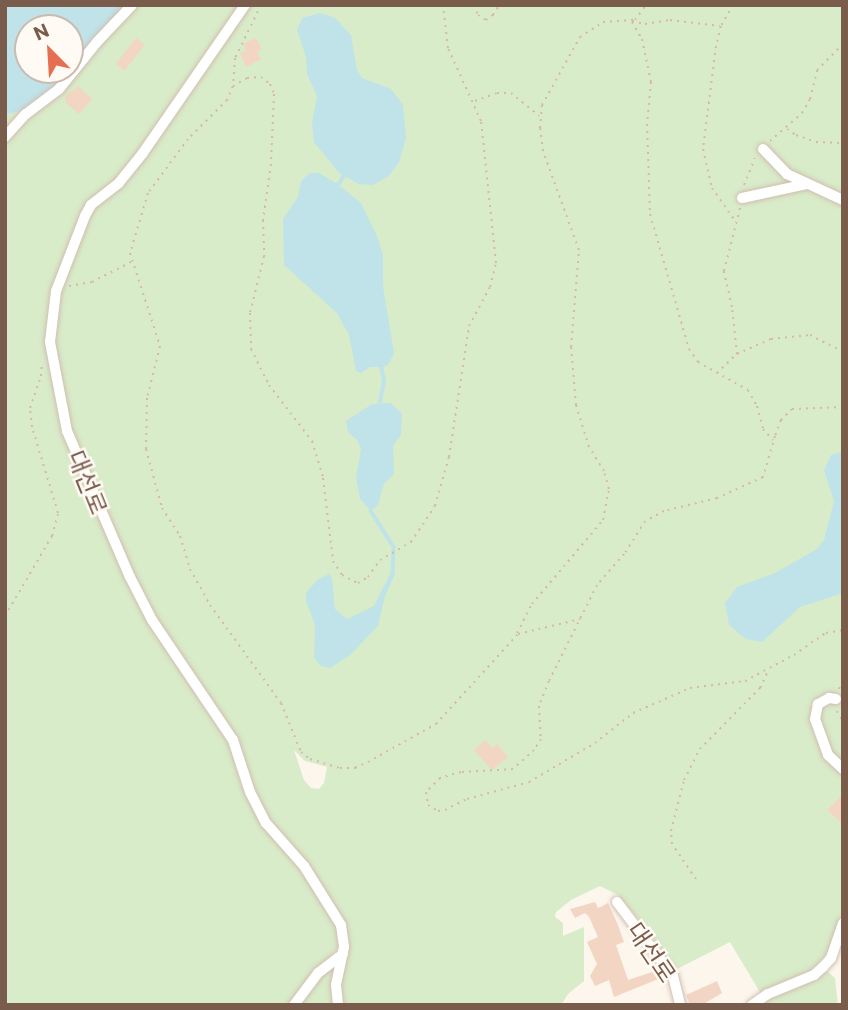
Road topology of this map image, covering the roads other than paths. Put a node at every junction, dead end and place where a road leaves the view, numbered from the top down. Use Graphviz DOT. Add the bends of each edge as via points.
graph roads {
  1 [pos="132,5"];
  2 [pos="245,5"];
  3 [pos="5,137"];
  4 [pos="763,149"];
  5 [pos="807,184"];
  6 [pos="742,198"];
  7 [pos="843,200"];
  8 [pos="836,699"];
  9 [pos="843,769"];
  10 [pos="617,902"];
  11 [pos="843,923"];
  12 [pos="343,954"];
  13 [pos="294,1005"];
  14 [pos="338,1005"];
  15 [pos="680,1005"];
  16 [pos="752,1005"];
  1 -- 3 [label="lane" via="59,89"];
  2 -- 12 [label="lane, 대선로" via="143,153 119,183 91,205 57,288 50,350 68,431 130,577 159,631 233,740 266,823 304,866 334,911 344,937"];
  4 -- 5 [label="lane" via="778,167"];
  5 -- 6 [label="lane"];
  5 -- 7 [label="lane"];
  8 -- 9 [label="lane" via="818,704 815,719 828,755"];
  10 -- 15 [label="lane, 대선로" via="673,976"];
  11 -- 16 [label="lane" via="831,958 823,967"];
  12 -- 13 [label="lane" via="318,973"];
  12 -- 14 [label="lane, 대선로" via="336,985"];
}
